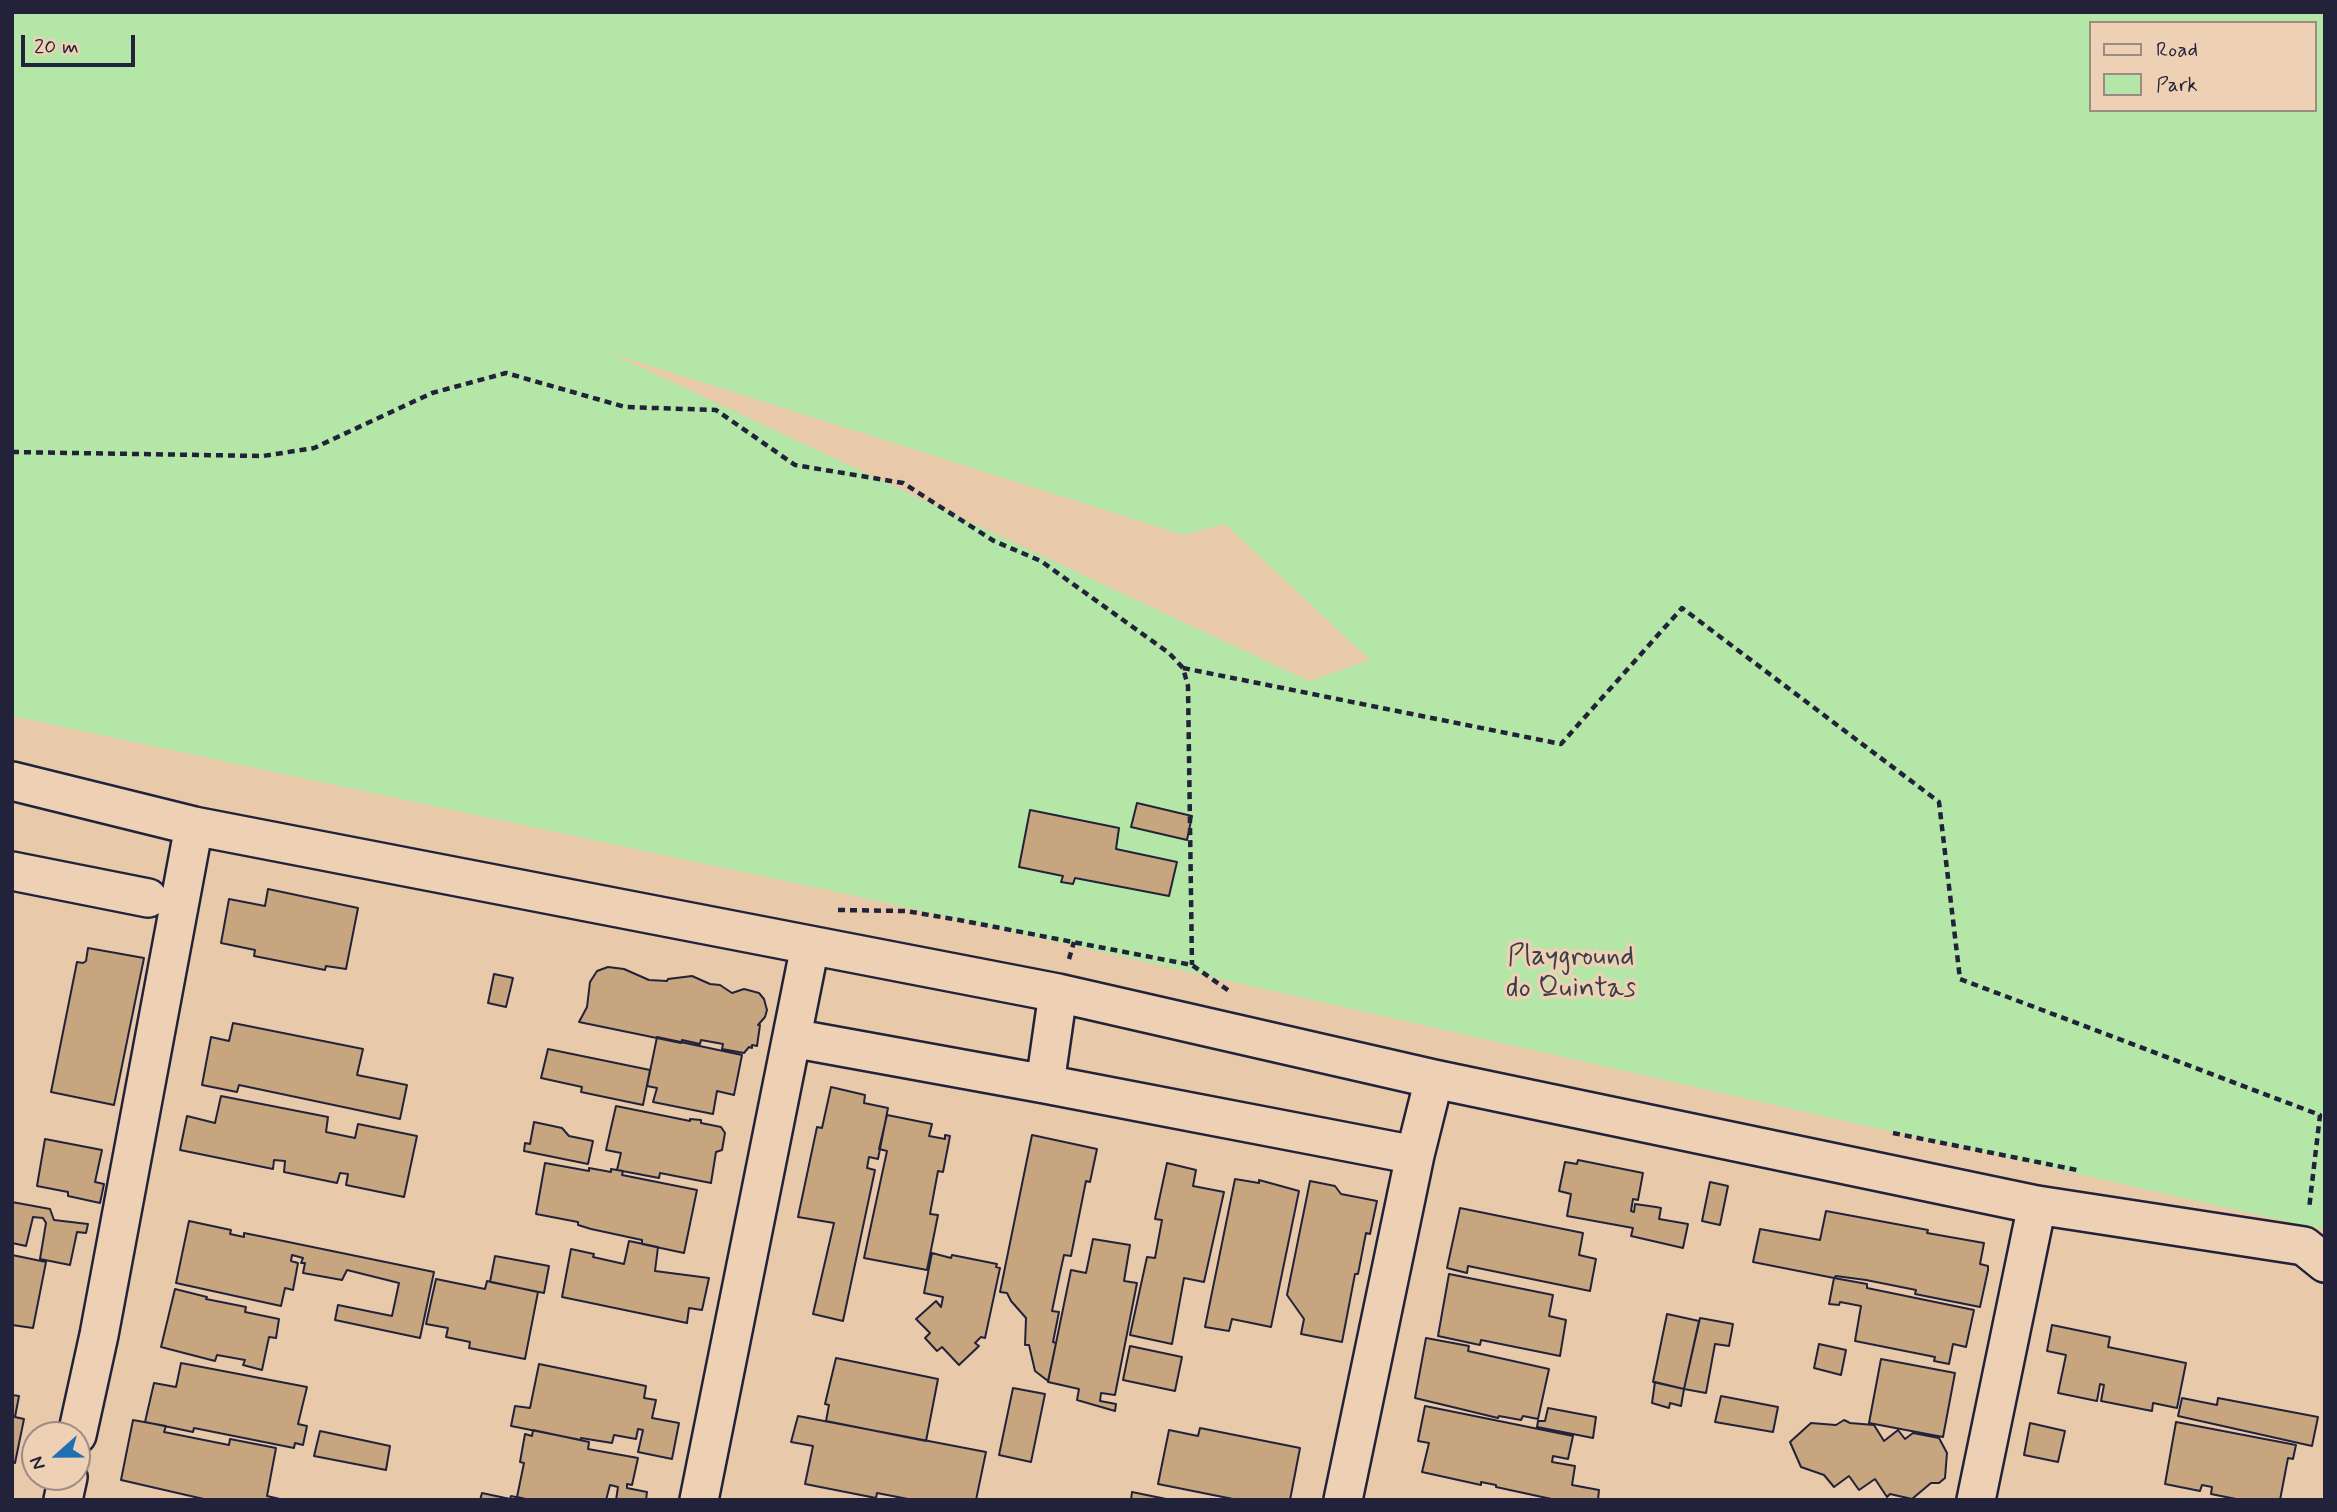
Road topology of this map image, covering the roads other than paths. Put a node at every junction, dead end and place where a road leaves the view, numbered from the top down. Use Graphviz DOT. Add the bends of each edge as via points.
graph roads {
  1 [pos="12,781"];
  2 [pos="194,826"];
  3 [pos="12,871"];
  4 [pos="148,898"];
  5 [pos="810,946"];
  6 [pos="1058,993"];
  7 [pos="792,1038"];
  8 [pos="1434,1079"];
  9 [pos="1045,1084"];
  10 [pos="1415,1155"];
  11 [pos="2037,1205"];
  12 [pos="2312,1242"];
  13 [pos="80,1421"];
  14 [pos="699,1500"];
  15 [pos="1343,1500"];
  16 [pos="1976,1500"];
  1 -- 2 [label="street"];
  2 -- 5 [label="street"];
  2 -- 13 [label="street"];
  3 -- 4 [label="street"];
  5 -- 6 [label="street"];
  5 -- 7 [label="street"];
  6 -- 8 [label="street"];
  6 -- 9 [label="street"];
  7 -- 9 [label="street"];
  7 -- 14 [label="street"];
  8 -- 10 [label="street"];
  8 -- 11 [label="street"];
  9 -- 10 [label="street"];
  10 -- 15 [label="street"];
  11 -- 12 [label="street"];
  11 -- 16 [label="street"];
}
